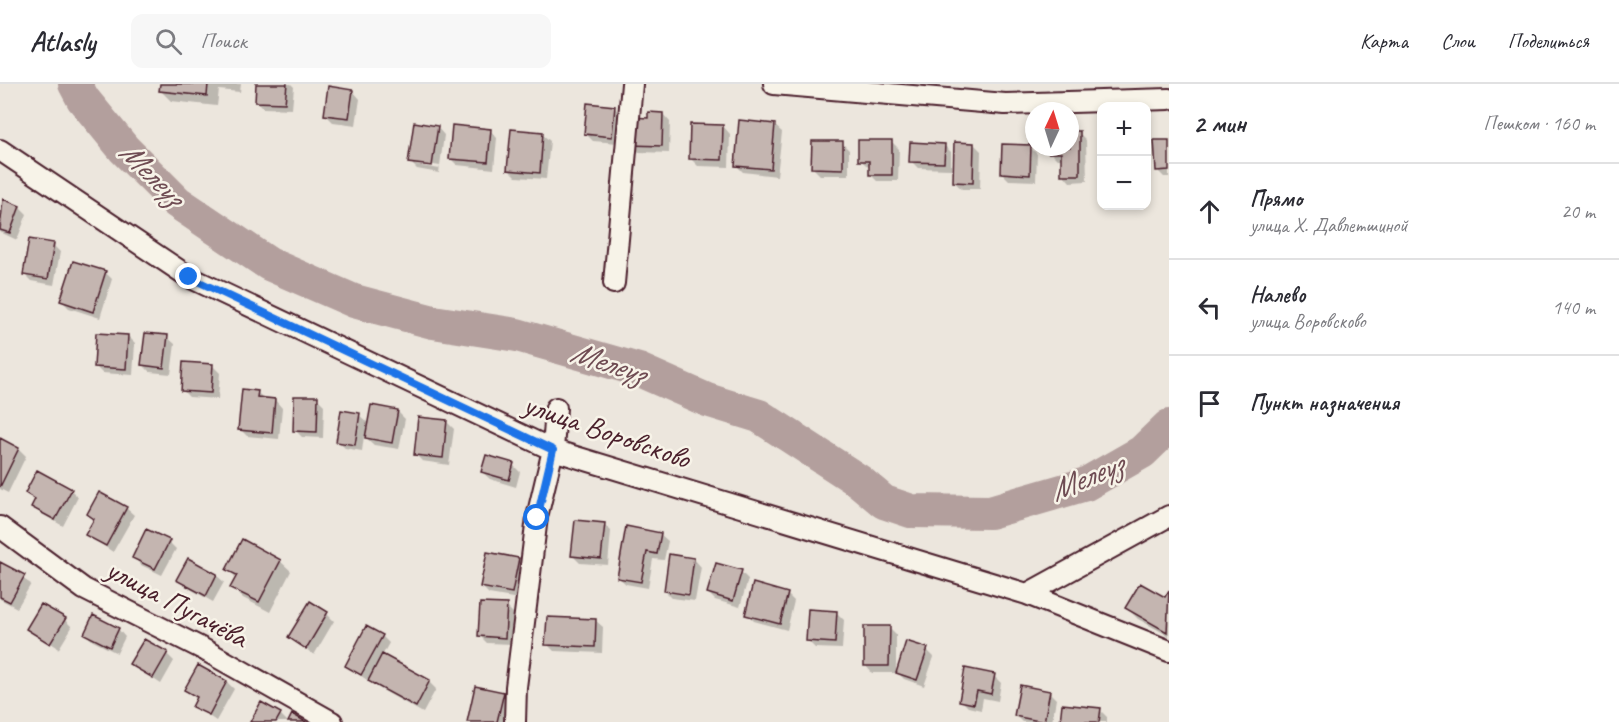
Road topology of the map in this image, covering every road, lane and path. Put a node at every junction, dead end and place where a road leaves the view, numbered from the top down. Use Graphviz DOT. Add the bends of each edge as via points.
graph roads {
  1 [pos="632,84"];
  2 [pos="774,84"];
  3 [pos="1169,99"];
  4 [pos="0,150"];
  5 [pos="614,284"];
  6 [pos="556,408"];
  7 [pos="553,450"];
  8 [pos="1169,516"];
  9 [pos="0,527"];
  10 [pos="1027,594"];
  11 [pos="1169,651"];
  12 [pos="332,722"];
  13 [pos="515,722"];
  1 -- 5 [label="street"];
  2 -- 3 [label="street" via="1005,104"];
  4 -- 7 [label="street, улица Воровсково" via="189,277"];
  6 -- 7 [label="street"];
  7 -- 10 [label="street, улица Воровсково"];
  7 -- 13 [label="street" via="537,518"];
  8 -- 10 [label="street"];
  9 -- 12 [label="street, улица Пугачёва" via="84,589 203,649"];
  10 -- 11 [label="street, улица Воровсково"];
}
